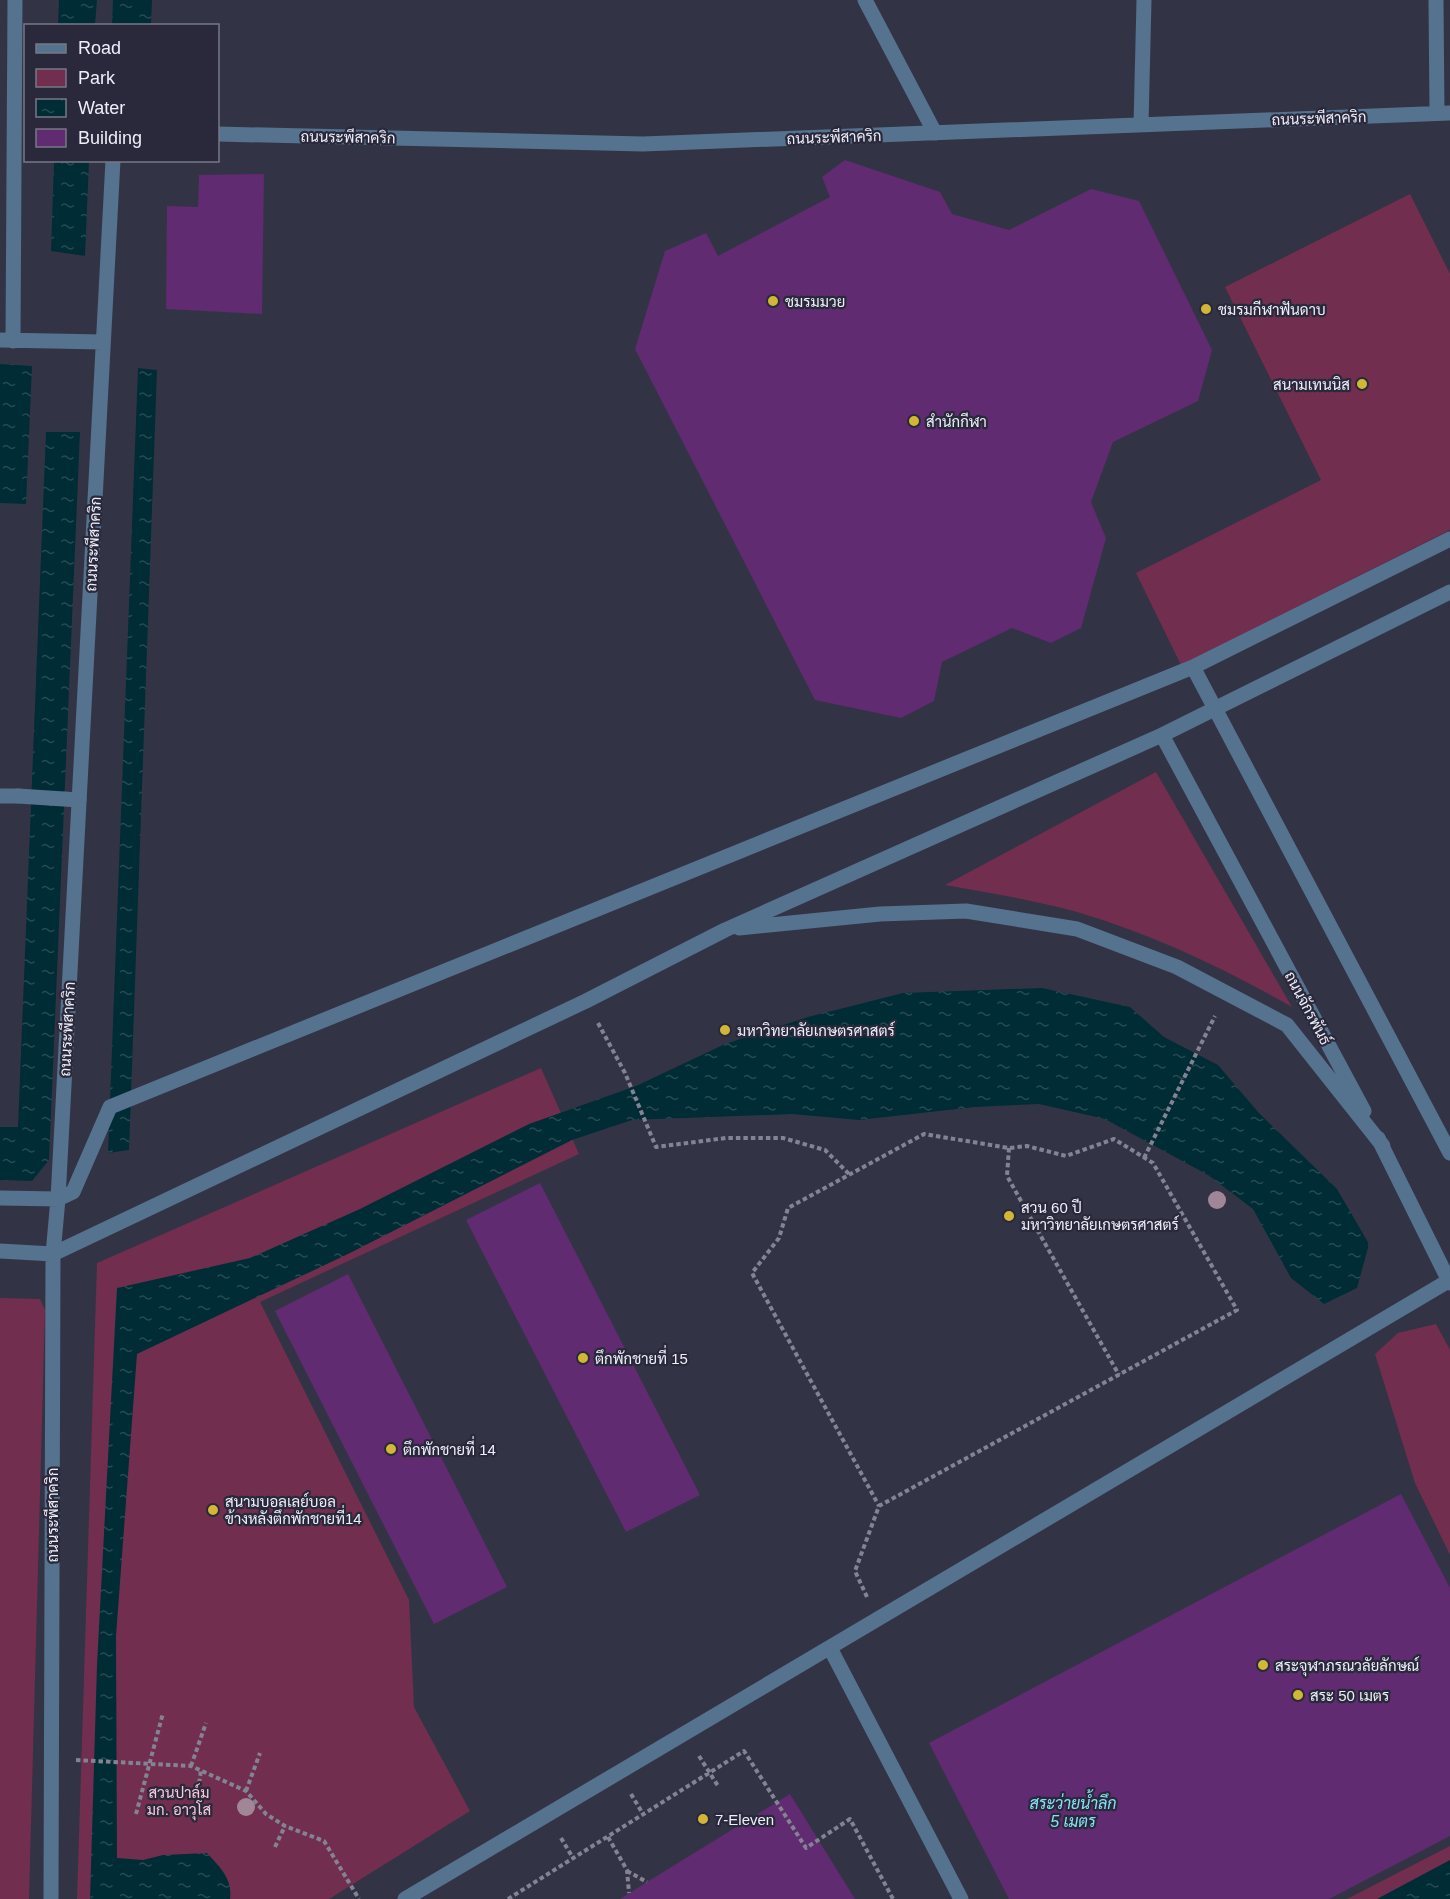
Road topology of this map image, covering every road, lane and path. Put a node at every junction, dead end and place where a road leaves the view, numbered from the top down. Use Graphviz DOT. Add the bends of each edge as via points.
graph roads {
  1 [pos="15,0"];
  2 [pos="865,0"];
  3 [pos="1144,0"];
  4 [pos="1436,0"];
  5 [pos="1443,113"];
  6 [pos="1141,125"];
  7 [pos="935,133"];
  8 [pos="219,134"];
  9 [pos="112,162"];
  10 [pos="7,340"];
  11 [pos="103,342"];
  12 [pos="1450,538"];
  13 [pos="1450,592"];
  14 [pos="1193,667"];
  15 [pos="1216,710"];
  16 [pos="1162,735"];
  17 [pos="0,796"];
  18 [pos="73,799"];
  19 [pos="725,930"];
  20 [pos="586,1001"];
  21 [pos="1201,1045"];
  22 [pos="1383,1146"];
  23 [pos="1009,1148"];
  24 [pos="1449,1149"];
  25 [pos="1144,1158"];
  26 [pos="849,1174"];
  27 [pos="0,1198"];
  28 [pos="58,1199"];
  29 [pos="0,1251"];
  30 [pos="53,1254"];
  31 [pos="1450,1281"];
  32 [pos="1119,1375"];
  33 [pos="879,1506"];
  34 [pos="878,1620"];
  35 [pos="830,1648"];
  36 [pos="163,1713"];
  37 [pos="206,1723"];
  38 [pos="260,1753"];
  39 [pos="89,1762"];
  40 [pos="149,1763"];
  41 [pos="191,1766"];
  42 [pos="201,1770"];
  43 [pos="710,1772"];
  44 [pos="718,1786"];
  45 [pos="246,1791"];
  46 [pos="195,1813"];
  47 [pos="136,1814"];
  48 [pos="285,1826"];
  49 [pos="608,1837"];
  50 [pos="275,1847"];
  51 [pos="627,1870"];
  52 [pos="647,1882"];
  53 [pos="629,1893"];
  54 [pos="51,1899"];
  55 [pos="359,1899"];
  56 [pos="405,1899"];
  57 [pos="508,1899"];
  58 [pos="893,1899"];
  59 [pos="961,1899"];
  1 -- 10 [label="street"];
  2 -- 7 [label="street"];
  3 -- 6 [label="street"];
  4 -- 5 [label="street"];
  5 -- 6 [label="street, ถนนระพีสาคริก"];
  6 -- 7 [label="street, ถนนระพีสาคริก"];
  7 -- 8 [label="street, ถนนระพีสาคริก" via="643,144"];
  9 -- 11 [label="street, ถนนระพีสาคริก"];
  10 -- 11 [label="street"];
  11 -- 18 [label="street, ถนนระพีสาคริก"];
  12 -- 14 [label="street"];
  13 -- 15 [label="street"];
  14 -- 15 [label="street"];
  14 -- 28 [label="street" via="110,1107 73,1192"];
  15 -- 16 [label="street"];
  15 -- 24 [label="street"];
  16 -- 19 [label="street"];
  16 -- 22 [label="street, ถนนจักรพันธ์"];
  17 -- 18 [label="street"];
  18 -- 28 [label="street, ถนนระพีสาคริก"];
  19 -- 20 [label="street"];
  19 -- 22 [label="street" via="880,914 966,911 1077,930 1177,967 1287,1025"];
  20 -- 26 [label="path" via="625,1073 656,1147 726,1138 783,1138 825,1150"];
  20 -- 30 [label="street"];
  21 -- 25 [label="path"];
  22 -- 31 [label="street, ถนนจักรพันธ์"];
  23 -- 25 [label="path" via="1027,1146 1066,1156 1114,1138"];
  23 -- 26 [label="path" via="924,1134"];
  23 -- 32 [label="path" via="1007,1176"];
  25 -- 32 [label="path" via="1153,1163 1237,1310"];
  26 -- 33 [label="path" via="788,1208 779,1238 752,1273"];
  27 -- 28 [label="street"];
  28 -- 30 [label="street, ถนนระพีสาคริก"];
  29 -- 30 [label="street"];
  30 -- 54 [label="street, ถนนระพีสาคริก"];
  31 -- 34 [label="street"];
  32 -- 33 [label="path"];
  33 -- 34 [label="path" via="855,1570"];
  34 -- 35 [label="street"];
  35 -- 56 [label="street"];
  35 -- 59 [label="street"];
  36 -- 40 [label="path"];
  37 -- 41 [label="path"];
  38 -- 45 [label="path"];
  39 -- 40 [label="path"];
  40 -- 41 [label="path"];
  40 -- 47 [label="path"];
  41 -- 42 [label="path"];
  42 -- 45 [label="path"];
  42 -- 46 [label="path"];
  43 -- 44 [label="path"];
  43 -- 49 [label="path"];
  43 -- 58 [label="path" via="744,1751 806,1848 850,1819"];
  45 -- 48 [label="path" via="266,1814"];
  48 -- 50 [label="path"];
  48 -- 55 [label="path" via="324,1841"];
  49 -- 51 [label="path"];
  49 -- 57 [label="path"];
  51 -- 52 [label="path"];
  51 -- 53 [label="path"];
}
